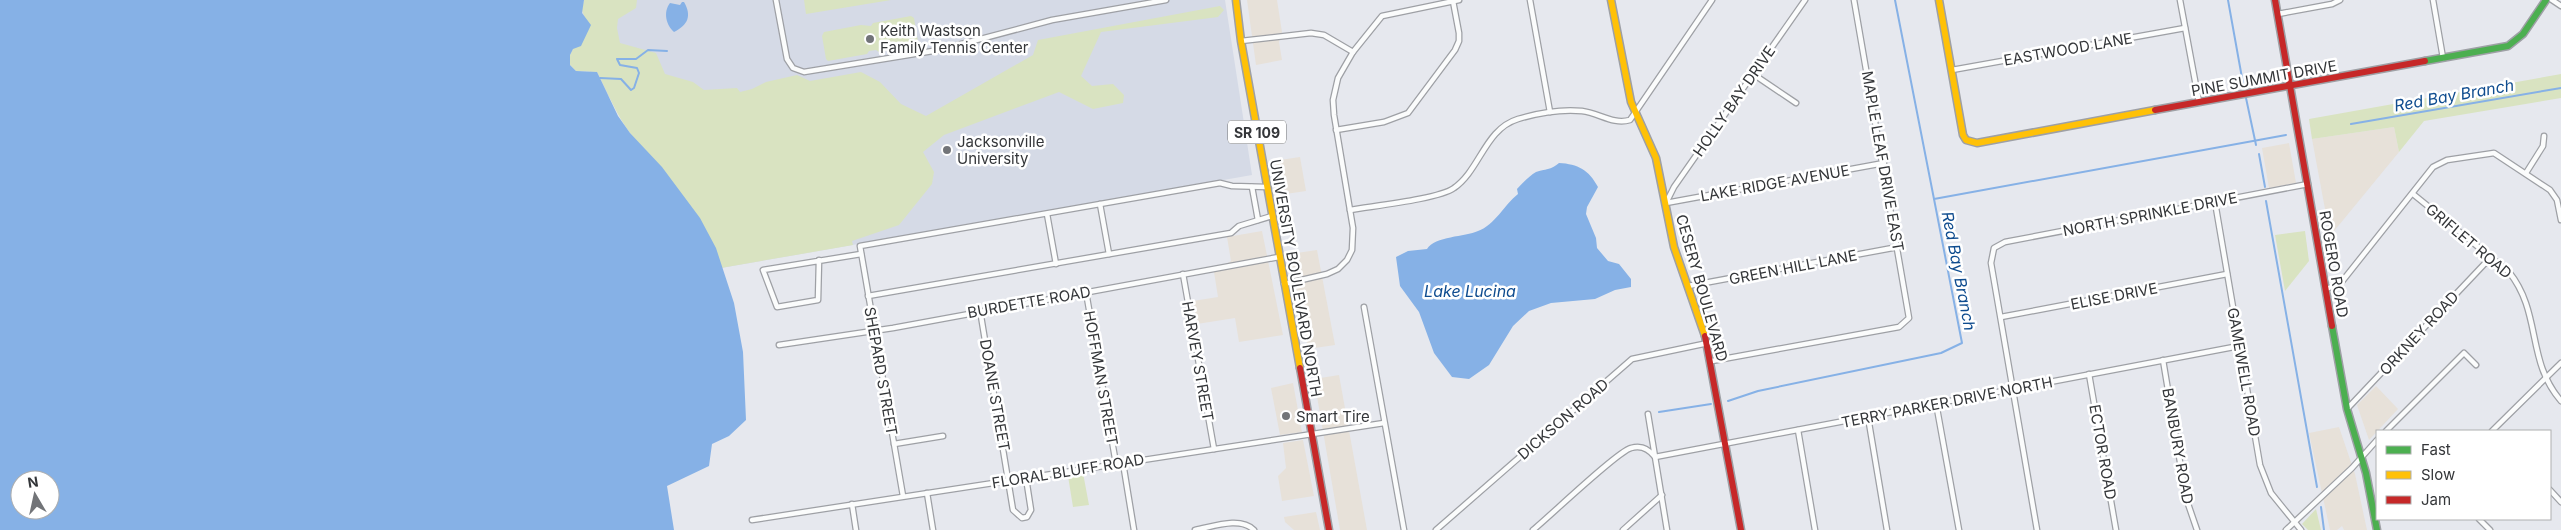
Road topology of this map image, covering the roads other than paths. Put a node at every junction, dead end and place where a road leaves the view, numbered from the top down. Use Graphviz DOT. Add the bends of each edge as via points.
graph roads {
  1 [pos="776,0"];
  2 [pos="1166,0"];
  3 [pos="1236,0"];
  4 [pos="1459,0"];
  5 [pos="1530,0"];
  6 [pos="1612,0"];
  7 [pos="1712,0"];
  8 [pos="1804,0"];
  9 [pos="1854,0"];
  10 [pos="1939,0"];
  11 [pos="2180,0"];
  12 [pos="2275,0"];
  13 [pos="2340,0"];
  14 [pos="2433,0"];
  15 [pos="2546,0"];
  16 [pos="2552,0"];
  17 [pos="1453,1"];
  18 [pos="2561,6"];
  19 [pos="2278,14"];
  20 [pos="2185,28"];
  21 [pos="1241,41"];
  22 [pos="1353,52"];
  23 [pos="2443,58"];
  24 [pos="1952,70"];
  25 [pos="1753,74"];
  26 [pos="2291,85"];
  27 [pos="2199,102"];
  28 [pos="1796,103"];
  29 [pos="1550,112"];
  30 [pos="1634,113"];
  31 [pos="1336,130"];
  32 [pos="2544,136"];
  33 [pos="1884,163"];
  34 [pos="2526,173"];
  35 [pos="2308,184"];
  36 [pos="1252,187"];
  37 [pos="1267,187"];
  38 [pos="2413,194"];
  39 [pos="2215,202"];
  40 [pos="1666,203"];
  41 [pos="1100,204"];
  42 [pos="1350,210"];
  43 [pos="1047,214"];
  44 [pos="1272,216"];
  45 [pos="1258,220"];
  46 [pos="2561,220"];
  47 [pos="1898,247"];
  48 [pos="861,254"];
  49 [pos="1109,254"];
  50 [pos="1279,257"];
  51 [pos="2491,257"];
  52 [pos="819,260"];
  53 [pos="1056,264"];
  54 [pos="1183,274"];
  55 [pos="2227,274"];
  56 [pos="1284,284"];
  57 [pos="1688,286"];
  58 [pos="2326,289"];
  59 [pos="1086,292"];
  60 [pos="868,296"];
  61 [pos="1364,307"];
  62 [pos="980,310"];
  63 [pos="2001,317"];
  64 [pos="874,329"];
  65 [pos="1708,343"];
  66 [pos="779,345"];
  67 [pos="2239,346"];
  68 [pos="2163,360"];
  69 [pos="1712,361"];
  70 [pos="2561,363"];
  71 [pos="2476,366"];
  72 [pos="2089,374"];
  73 [pos="2545,379"];
  74 [pos="2012,389"];
  75 [pos="2561,401"];
  76 [pos="1936,404"];
  77 [pos="2347,409"];
  78 [pos="1648,414"];
  79 [pos="1868,417"];
  80 [pos="1384,423"];
  81 [pos="1798,430"];
  82 [pos="2387,430"];
  83 [pos="2493,430"];
  84 [pos="1312,435"];
  85 [pos="943,436"];
  86 [pos="2376,441"];
  87 [pos="894,444"];
  88 [pos="1726,444"];
  89 [pos="1214,449"];
  90 [pos="1655,457"];
  91 [pos="2361,457"];
  92 [pos="1119,463"];
  93 [pos="1026,478"];
  94 [pos="1010,481"];
  95 [pos="2551,491"];
  96 [pos="927,493"];
  97 [pos="1662,495"];
  98 [pos="903,496"];
  99 [pos="2561,502"];
  100 [pos="852,504"];
  101 [pos="752,520"];
  102 [pos="2480,520"];
  103 [pos="2294,522"];
  104 [pos="856,530"];
  105 [pos="934,530"];
  106 [pos="1134,530"];
  107 [pos="1195,530"];
  108 [pos="1254,530"];
  109 [pos="1329,530"];
  110 [pos="1404,530"];
  111 [pos="1436,530"];
  112 [pos="1533,530"];
  113 [pos="1623,530"];
  114 [pos="1667,530"];
  115 [pos="1741,530"];
  116 [pos="1815,530"];
  117 [pos="1887,530"];
  118 [pos="1958,530"];
  119 [pos="2037,530"];
  120 [pos="2116,530"];
  121 [pos="2196,530"];
  122 [pos="2286,530"];
  123 [pos="2301,530"];
  124 [pos="2377,530"];
  125 [pos="2490,530"];
  1 -- 2 [label="street" via="788,62 804,72 939,50 1052,20"];
  3 -- 21 [label="main road, UNIVERSITY BOULEVARD NORTH / SR 109"];
  4 -- 17 [label="street"];
  5 -- 29 [label="street"];
  6 -- 30 [label="main road, CESERY BOULEVARD" via="1625,81"];
  7 -- 30 [label="street"];
  8 -- 25 [label="street, HOLLY BAY DRIVE"];
  9 -- 33 [label="street, MAPLE LEAF DRIVE EAST"];
  10 -- 24 [label="main road"];
  11 -- 20 [label="street"];
  12 -- 19 [label="main road, ROGERO ROAD"];
  13 -- 19 [label="street"];
  14 -- 23 [label="street"];
  15 -- 23 [label="main road, PINE SUMMIT DRIVE" via="2514,43"];
  16 -- 18 [label="street"];
  17 -- 22 [label="street" via="1382,16"];
  17 -- 31 [label="street" via="1459,41 1415,106 1397,119"];
  19 -- 26 [label="main road, ROGERO ROAD"];
  20 -- 24 [label="street, EASTWOOD LANE"];
  20 -- 27 [label="street"];
  21 -- 22 [label="street" via="1311,33 1324,35"];
  21 -- 37 [label="main road, UNIVERSITY BOULEVARD NORTH / SR 109"];
  22 -- 31 [label="street" via="1335,88"];
  23 -- 26 [label="main road, PINE SUMMIT DRIVE"];
  24 -- 27 [label="main road, PINE SUMMIT DRIVE" via="1966,140 1976,143"];
  25 -- 28 [label="street"];
  25 -- 40 [label="street, HOLLY BAY DRIVE"];
  26 -- 27 [label="main road, PINE SUMMIT DRIVE"];
  26 -- 35 [label="main road, ROGERO ROAD"];
  29 -- 30 [label="street" via="1582,111 1622,122 1630,120"];
  29 -- 42 [label="street" via="1516,119 1504,126 1462,180 1446,193"];
  30 -- 40 [label="main road, CESERY BOULEVARD" via="1656,158"];
  31 -- 42 [label="street"];
  32 -- 34 [label="street" via="2543,146"];
  33 -- 40 [label="street, LAKE RIDGE AVENUE"];
  33 -- 47 [label="street, MAPLE LEAF DRIVE EAST"];
  34 -- 38 [label="street" via="2494,153 2460,157 2433,167"];
  34 -- 46 [label="street" via="2554,194"];
  35 -- 39 [label="street, NORTH SPRINKLE DRIVE"];
  35 -- 58 [label="main road, ROGERO ROAD"];
  36 -- 37 [label="street"];
  36 -- 41 [label="street" via="1220,183"];
  36 -- 45 [label="street"];
  37 -- 44 [label="main road, UNIVERSITY BOULEVARD NORTH / SR 109"];
  38 -- 51 [label="street, GRIFLET ROAD"];
  38 -- 58 [label="street" via="2340,284"];
  39 -- 55 [label="street, GAMEWELL ROAD"];
  39 -- 63 [label="street, NORTH SPRINKLE DRIVE" via="2005,242 1994,248 1991,263"];
  40 -- 57 [label="main road, CESERY BOULEVARD" via="1674,247"];
  41 -- 43 [label="street"];
  41 -- 49 [label="street"];
  42 -- 56 [label="street" via="1353,239 1347,260 1328,274"];
  43 -- 48 [label="street, SHEPARD STREET" via="860,246"];
  43 -- 53 [label="street"];
  44 -- 45 [label="street"];
  44 -- 50 [label="main road, UNIVERSITY BOULEVARD NORTH / SR 109"];
  45 -- 49 [label="street" via="1231,233"];
  47 -- 57 [label="street, GREEN HILL LANE"];
  47 -- 69 [label="street, MAPLE LEAF DRIVE EAST" via="1909,312 1908,321 1899,327"];
  48 -- 52 [label="street"];
  48 -- 60 [label="street, SHEPARD STREET"];
  49 -- 53 [label="street"];
  50 -- 54 [label="street, BURDETTE ROAD"];
  50 -- 56 [label="main road, UNIVERSITY BOULEVARD NORTH / SR 109"];
  51 -- 73 [label="street, GRIFLET ROAD" via="2523,290"];
  51 -- 77 [label="street, ORKNEY ROAD"];
  52 -- 52 [label="street" via="763,270 777,307 818,300"];
  53 -- 60 [label="street"];
  54 -- 59 [label="street, BURDETTE ROAD"];
  54 -- 89 [label="street, HARVEY STREET"];
  55 -- 63 [label="street, ELISE DRIVE"];
  55 -- 67 [label="street, GAMEWELL ROAD"];
  56 -- 84 [label="main road, UNIVERSITY BOULEVARD NORTH / SR 109"];
  57 -- 65 [label="main road, CESERY BOULEVARD"];
  58 -- 77 [label="main road, ROGERO ROAD"];
  59 -- 62 [label="street, BURDETTE ROAD"];
  59 -- 92 [label="street, HOFFMAN STREET" via="1115,458"];
  60 -- 64 [label="street, SHEPARD STREET"];
  61 -- 80 [label="street"];
  62 -- 64 [label="street, BURDETTE ROAD"];
  62 -- 94 [label="street, DOANE STREET"];
  63 -- 74 [label="street"];
  64 -- 66 [label="street, BURDETTE ROAD"];
  64 -- 87 [label="street, SHEPARD STREET"];
  65 -- 69 [label="main road, CESERY BOULEVARD"];
  65 -- 111 [label="street, DICKSON ROAD" via="1632,359"];
  67 -- 68 [label="street, TERRY PARKER DRIVE NORTH"];
  67 -- 103 [label="street, GAMEWELL ROAD" via="2260,465 2271,493"];
  68 -- 72 [label="street, TERRY PARKER DRIVE NORTH"];
  68 -- 121 [label="street, BANBURY ROAD" via="2186,498"];
  69 -- 88 [label="main road, CESERY BOULEVARD"];
  70 -- 73 [label="street"];
  71 -- 82 [label="street" via="2464,353"];
  72 -- 74 [label="street, TERRY PARKER DRIVE NORTH"];
  72 -- 120 [label="street, ECTOR ROAD"];
  73 -- 75 [label="street, GRIFLET ROAD"];
  73 -- 83 [label="street"];
  74 -- 76 [label="street, TERRY PARKER DRIVE NORTH"];
  74 -- 119 [label="street"];
  76 -- 79 [label="street, TERRY PARKER DRIVE NORTH"];
  76 -- 118 [label="street"];
  77 -- 91 [label="main road, ROGERO ROAD"];
  78 -- 90 [label="street"];
  79 -- 81 [label="street, TERRY PARKER DRIVE NORTH"];
  79 -- 117 [label="street"];
  80 -- 84 [label="street, FLORAL BLUFF ROAD"];
  80 -- 110 [label="street"];
  81 -- 88 [label="street, TERRY PARKER DRIVE NORTH"];
  81 -- 116 [label="street"];
  84 -- 89 [label="street, FLORAL BLUFF ROAD"];
  84 -- 109 [label="main road, UNIVERSITY BOULEVARD NORTH / SR 109"];
  85 -- 87 [label="street"];
  86 -- 91 [label="street"];
  87 -- 98 [label="street, SHEPARD STREET"];
  88 -- 90 [label="street, TERRY PARKER DRIVE NORTH"];
  88 -- 115 [label="main road, CESERY BOULEVARD"];
  89 -- 92 [label="street, FLORAL BLUFF ROAD"];
  90 -- 97 [label="street"];
  90 -- 112 [label="street" via="1644,448 1627,449"];
  91 -- 103 [label="street"];
  91 -- 124 [label="main road, ROGERO ROAD"];
  92 -- 93 [label="street, FLORAL BLUFF ROAD"];
  92 -- 106 [label="street, HOFFMAN STREET" via="1124,469"];
  93 -- 94 [label="street, FLORAL BLUFF ROAD"];
  93 -- 94 [label="street, DOANE STREET" via="1031,510 1024,518 1018,517 1013,510"];
  94 -- 96 [label="street, FLORAL BLUFF ROAD"];
  95 -- 99 [label="street"];
  96 -- 98 [label="street, FLORAL BLUFF ROAD"];
  96 -- 105 [label="street"];
  97 -- 113 [label="street"];
  97 -- 114 [label="street"];
  98 -- 100 [label="street, FLORAL BLUFF ROAD"];
  100 -- 101 [label="street, FLORAL BLUFF ROAD"];
  100 -- 104 [label="street"];
  102 -- 125 [label="street"];
  103 -- 122 [label="street"];
  103 -- 123 [label="street, GAMEWELL ROAD"];
  107 -- 108 [label="street" via="1238,523 1250,525"];
}
